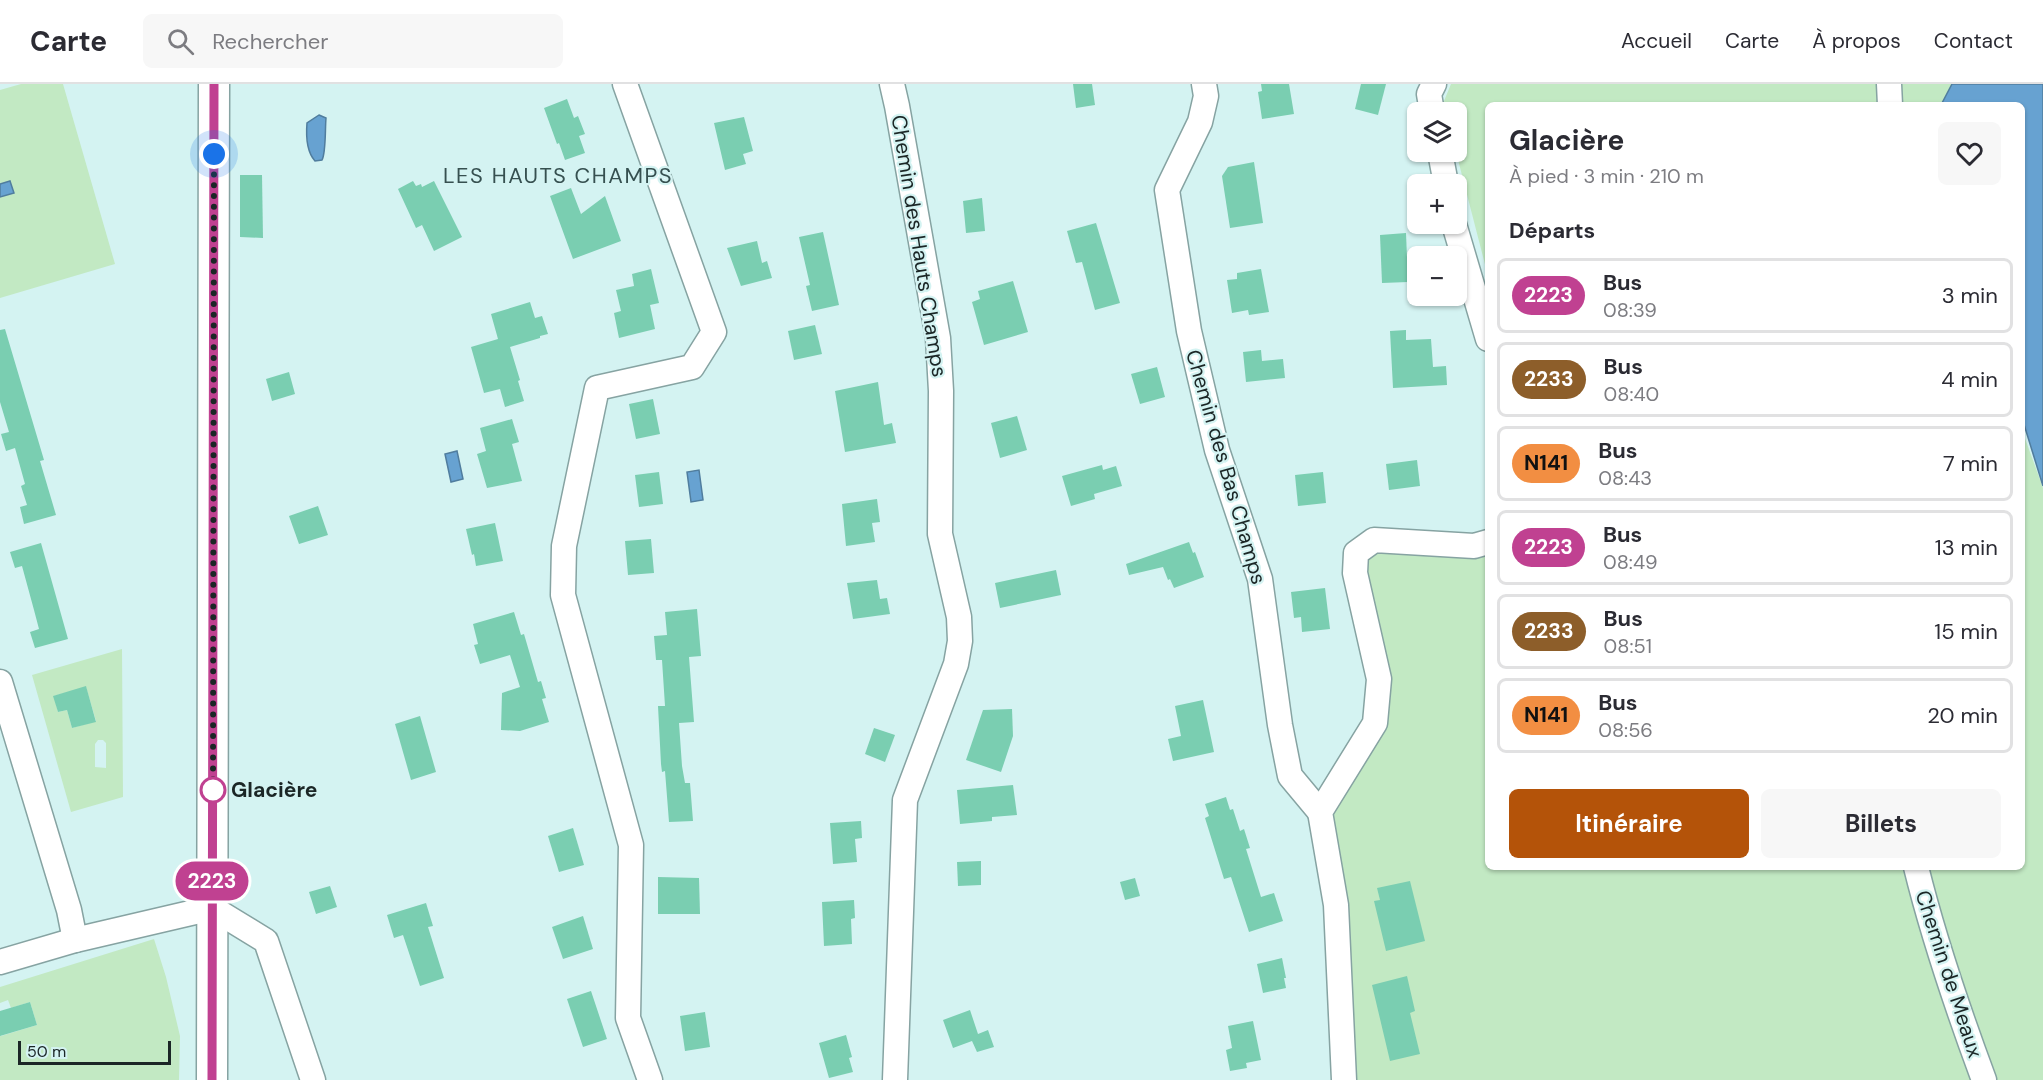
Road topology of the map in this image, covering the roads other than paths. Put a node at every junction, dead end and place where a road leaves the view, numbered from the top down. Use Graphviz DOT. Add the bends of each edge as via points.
graph roads {
  1 [pos="214,84"];
  2 [pos="625,84"];
  3 [pos="892,84"];
  4 [pos="1204,84"];
  5 [pos="1434,84"];
  6 [pos="1889,84"];
  7 [pos="1430,102"];
  8 [pos="1890,102"];
  9 [pos="1457,234"];
  10 [pos="1485,329"];
  11 [pos="1485,543"];
  12 [pos="0,682"];
  13 [pos="1320,812"];
  14 [pos="1917,870"];
  15 [pos="212,908"];
  16 [pos="75,940"];
  17 [pos="0,962"];
  18 [pos="212,1080"];
  19 [pos="313,1080"];
  20 [pos="650,1080"];
  21 [pos="895,1080"];
  22 [pos="1344,1080"];
  23 [pos="1984,1080"];
  1 -- 15 [label="main road"];
  2 -- 20 [label="street" via="714,332 692,367 597,388 564,546 563,595 631,845 628,1018"];
  3 -- 21 [label="street, Chemin des Hauts Champs" via="938,338 940,534 959,617 960,641 956,664 905,800"];
  4 -- 13 [label="street, Chemin des Bas Champs" via="1206,96 1200,122 1167,190 1188,331 1217,450 1260,579 1290,776"];
  5 -- 7 [label="street"];
  6 -- 8 [label="street"];
  9 -- 10 [label="street"];
  11 -- 13 [label="street" via="1474,546 1374,540 1356,553 1355,573 1379,679 1375,723"];
  12 -- 16 [label="street"];
  13 -- 22 [label="street" via="1336,905"];
  14 -- 23 [label="street, Chemin de Meaux" via="1947,977"];
  15 -- 16 [label="street"];
  15 -- 18 [label="main road"];
  15 -- 19 [label="street" via="266,941"];
  16 -- 17 [label="street"];
}
